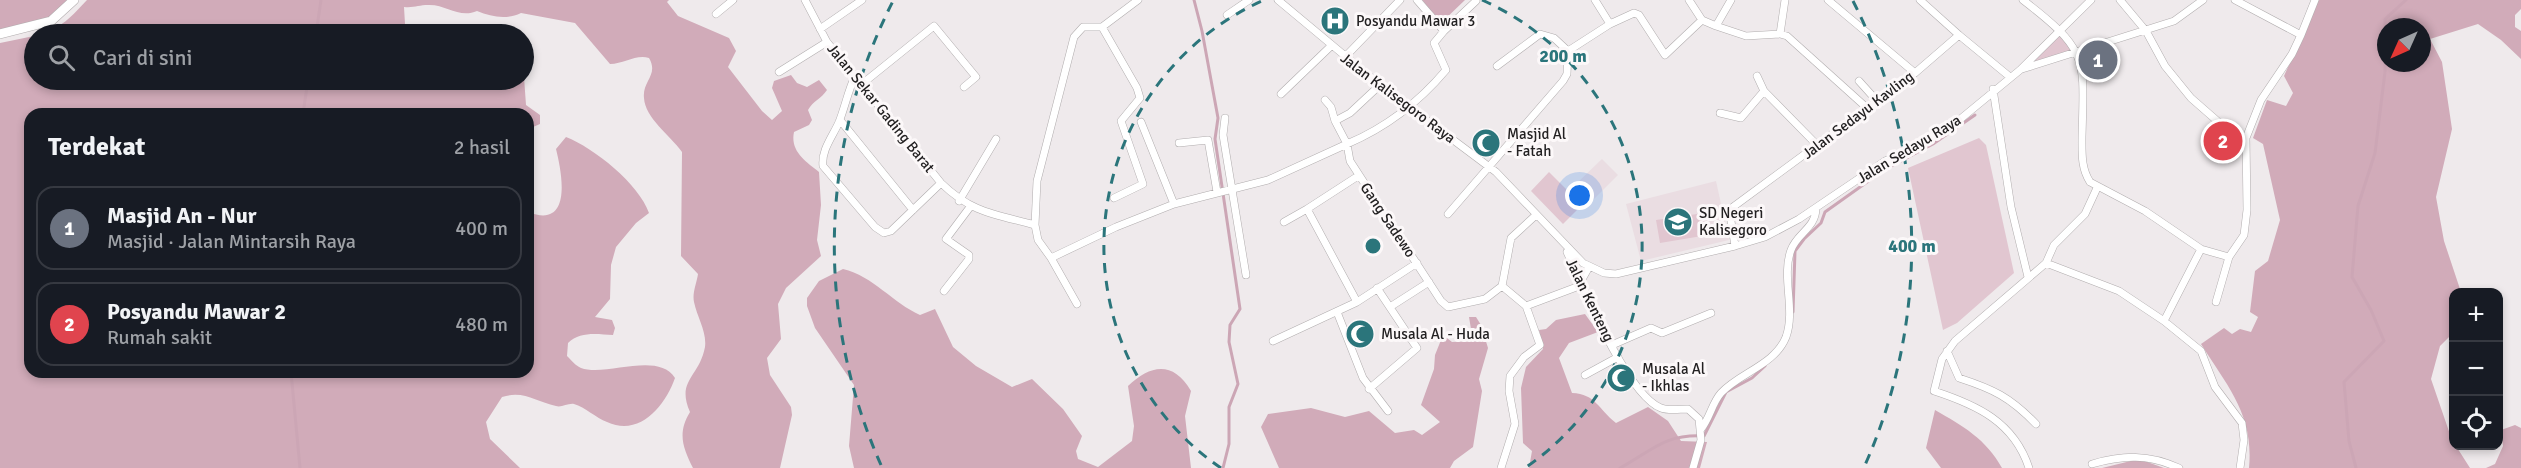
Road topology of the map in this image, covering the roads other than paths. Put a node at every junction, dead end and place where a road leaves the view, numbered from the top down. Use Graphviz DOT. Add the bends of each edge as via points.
graph roads {
  1 [pos="74,0"];
  2 [pos="733,0"];
  3 [pos="806,0"];
  4 [pos="862,0"];
  5 [pos="1138,0"];
  6 [pos="1249,0"];
  7 [pos="1278,0"];
  8 [pos="1400,0"];
  9 [pos="1417,0"];
  10 [pos="1595,0"];
  11 [pos="1689,0"];
  12 [pos="1731,0"];
  13 [pos="1785,0"];
  14 [pos="1828,0"];
  15 [pos="1920,0"];
  16 [pos="2023,0"];
  17 [pos="2091,0"];
  18 [pos="2120,0"];
  19 [pos="2203,0"];
  20 [pos="2235,0"];
  21 [pos="2315,0"];
  22 [pos="1476,1"];
  23 [pos="716,14"];
  24 [pos="1227,15"];
  25 [pos="1702,20"];
  26 [pos="39,24"];
  27 [pos="1610,24"];
  28 [pos="1716,26"];
  29 [pos="1102,27"];
  30 [pos="24,28"];
  31 [pos="820,28"];
  32 [pos="2062,30"];
  33 [pos="1444,31"];
  34 [pos="2146,31"];
  35 [pos="0,34"];
  36 [pos="1780,34"];
  37 [pos="1959,35"];
  38 [pos="2301,35"];
  39 [pos="827,42"];
  40 [pos="1331,46"];
  41 [pos="1568,51"];
  42 [pos="2078,52"];
  43 [pos="1345,57"];
  44 [pos="1497,66"];
  45 [pos="2020,70"];
  46 [pos="779,72"];
  47 [pos="1914,74"];
  48 [pos="855,76"];
  49 [pos="1757,76"];
  50 [pos="2010,77"];
  51 [pos="1859,81"];
  52 [pos="862,84"];
  53 [pos="1380,85"];
  54 [pos="964,87"];
  55 [pos="1993,89"];
  56 [pos="1764,91"];
  57 [pos="1281,94"];
  58 [pos="1325,100"];
  59 [pos="1877,100"];
  60 [pos="1407,106"];
  61 [pos="1867,108"];
  62 [pos="1720,113"];
  63 [pos="1225,118"];
  64 [pos="840,120"];
  65 [pos="1335,121"];
  66 [pos="1141,122"];
  67 [pos="2246,138"];
  68 [pos="996,140"];
  69 [pos="1179,143"];
  70 [pos="1347,144"];
  71 [pos="1817,145"];
  72 [pos="1488,166"];
  73 [pos="1358,176"];
  74 [pos="941,183"];
  75 [pos="2097,188"];
  76 [pos="1230,189"];
  77 [pos="1218,192"];
  78 [pos="1114,198"];
  79 [pos="959,201"];
  80 [pos="1174,204"];
  81 [pos="970,207"];
  82 [pos="1815,208"];
  83 [pos="1307,209"];
  84 [pos="913,210"];
  85 [pos="1448,214"];
  86 [pos="1536,215"];
  87 [pos="1284,222"];
  88 [pos="1035,225"];
  89 [pos="1735,246"];
  90 [pos="1565,247"];
  91 [pos="2201,249"];
  92 [pos="2229,257"];
  93 [pos="1051,258"];
  94 [pos="1417,263"];
  95 [pos="2046,264"];
  96 [pos="1589,267"];
  97 [pos="1246,275"];
  98 [pos="2028,277"];
  99 [pos="1429,282"];
  100 [pos="1581,283"];
  101 [pos="1502,286"];
  102 [pos="1377,288"];
  103 [pos="944,291"];
  104 [pos="1357,302"];
  105 [pos="2216,302"];
  106 [pos="1077,304"];
  107 [pos="1526,306"];
  108 [pos="1390,307"];
  109 [pos="1337,312"];
  110 [pos="1711,313"];
  111 [pos="2164,321"];
  112 [pos="1273,341"];
  113 [pos="1612,345"];
  114 [pos="1947,351"];
  115 [pos="1618,357"];
  116 [pos="1585,375"];
  117 [pos="1369,389"];
  118 [pos="1388,411"];
  119 [pos="2036,424"];
  120 [pos="1701,434"];
  121 [pos="2092,464"];
  122 [pos="1501,468"];
  123 [pos="1694,468"];
  124 [pos="2029,468"];
  125 [pos="2179,468"];
  126 [pos="2240,468"];
  1 -- 26 [label="main road" via="51,21"];
  2 -- 23 [label="street"];
  3 -- 31 [label="street, Jalan Sekar Gading Barat"];
  4 -- 31 [label="street"];
  5 -- 29 [label="street"];
  6 -- 24 [label="street"];
  7 -- 40 [label="street, Jalan Kalisegoro Raya"];
  8 -- 43 [label="street"];
  9 -- 33 [label="street"];
  10 -- 27 [label="street"];
  11 -- 25 [label="street"];
  12 -- 28 [label="street"];
  13 -- 36 [label="street"];
  14 -- 47 [label="street"];
  15 -- 37 [label="street"];
  16 -- 32 [label="street"];
  17 -- 32 [label="street, Jalan Sedayu Raya"];
  18 -- 34 [label="street"];
  19 -- 34 [label="street" via="2174,21"];
  20 -- 38 [label="street"];
  21 -- 38 [label="street"];
  22 -- 33 [label="street"];
  25 -- 27 [label="street" via="1665,55 1636,13"];
  25 -- 28 [label="street"];
  27 -- 41 [label="street"];
  28 -- 36 [label="street" via="1746,36"];
  29 -- 78 [label="street" via="1140,98 1121,121 1143,184"];
  29 -- 88 [label="street" via="1083,27 1074,37 1037,181"];
  30 -- 35 [label="main road"];
  31 -- 39 [label="street, Jalan Sekar Gading Barat"];
  32 -- 42 [label="street"];
  32 -- 45 [label="street, Jalan Sedayu Raya"];
  33 -- 60 [label="street" via="1434,43 1446,70"];
  34 -- 42 [label="street"];
  34 -- 67 [label="street" via="2165,66 2191,98 2223,126"];
  36 -- 61 [label="street" via="1806,51"];
  37 -- 47 [label="street, Jalan Sedayu Kavling"];
  37 -- 50 [label="street"];
  38 -- 67 [label="street" via="2261,100"];
  39 -- 46 [label="street"];
  39 -- 48 [label="street, Jalan Sekar Gading Barat"];
  40 -- 43 [label="street, Jalan Kalisegoro Raya"];
  40 -- 57 [label="street"];
  41 -- 44 [label="street" via="1554,38 1540,34"];
  41 -- 72 [label="street" via="1563,81"];
  42 -- 45 [label="street"];
  42 -- 75 [label="street" via="2083,71 2083,166"];
  43 -- 53 [label="street, Jalan Kalisegoro Raya"];
  45 -- 50 [label="street, Jalan Sedayu Raya"];
  47 -- 59 [label="street, Jalan Sedayu Kavling"];
  48 -- 52 [label="street, Jalan Sekar Gading Barat"];
  48 -- 64 [label="street"];
  49 -- 56 [label="street"];
  50 -- 55 [label="street, Jalan Sedayu Raya"];
  51 -- 59 [label="street"];
  52 -- 54 [label="street" via="934,26 976,76"];
  52 -- 74 [label="street, Jalan Sekar Gading Barat"];
  53 -- 60 [label="street, Jalan Kalisegoro Raya"];
  53 -- 65 [label="street" via="1350,113"];
  55 -- 82 [label="street, Jalan Sedayu Raya" via="1958,122 1885,161"];
  55 -- 98 [label="street" via="2011,207"];
  56 -- 62 [label="street" via="1741,118"];
  56 -- 71 [label="street"];
  58 -- 65 [label="street, Gang Sadewo"];
  59 -- 61 [label="street, Jalan Sedayu Kavling"];
  60 -- 70 [label="street" via="1383,127"];
  60 -- 72 [label="street, Jalan Kalisegoro Raya"];
  61 -- 71 [label="street, Jalan Sedayu Kavling"];
  63 -- 76 [label="street" via="1223,135"];
  64 -- 84 [label="street"];
  64 -- 84 [label="street" via="827,146 823,166 884,233"];
  65 -- 70 [label="street, Gang Sadewo"];
  66 -- 80 [label="street"];
  67 -- 92 [label="street" via="2244,235"];
  68 -- 79 [label="street"];
  69 -- 77 [label="street" via="1208,140"];
  70 -- 73 [label="street, Gang Sadewo"];
  70 -- 76 [label="street" via="1268,180"];
  71 -- 89 [label="street, Jalan Sedayu Kavling" via="1733,207 1730,215"];
  72 -- 85 [label="street"];
  72 -- 86 [label="street, Jalan Kalisegoro Raya"];
  73 -- 83 [label="street, Gang Sadewo"];
  73 -- 94 [label="street, Gang Sadewo"];
  74 -- 79 [label="street, Jalan Sekar Gading Barat"];
  74 -- 84 [label="street"];
  75 -- 91 [label="street" via="2145,211"];
  75 -- 95 [label="street" via="2085,214 2054,245"];
  76 -- 77 [label="street"];
  76 -- 97 [label="street"];
  77 -- 80 [label="street"];
  79 -- 81 [label="street, Jalan Sekar Gading Barat"];
  80 -- 93 [label="street"];
  81 -- 88 [label="street, Jalan Sekar Gading Barat"];
  81 -- 103 [label="street" via="946,239 969,255 969,259"];
  82 -- 89 [label="street, Jalan Sedayu Raya" via="1765,237"];
  82 -- 120 [label="street" via="1813,223 1790,252 1786,335 1754,371 1719,395"];
  83 -- 87 [label="street, Gang Sadewo"];
  83 -- 104 [label="street"];
  86 -- 90 [label="street, Jalan Kalisegoro Raya"];
  86 -- 101 [label="street" via="1510,238"];
  88 -- 93 [label="street" via="1038,240"];
  89 -- 96 [label="street, Jalan Kalisegoro Raya" via="1616,274"];
  90 -- 96 [label="street, Jalan Kalisegoro Raya"];
  90 -- 100 [label="street, Jalan Kenteng"];
  91 -- 92 [label="street"];
  91 -- 111 [label="street"];
  92 -- 105 [label="street"];
  93 -- 106 [label="street"];
  94 -- 99 [label="street, Gang Sadewo"];
  94 -- 102 [label="street, Gang Sadewo"];
  95 -- 98 [label="street"];
  95 -- 111 [label="street" via="2103,283"];
  96 -- 100 [label="street"];
  98 -- 114 [label="street"];
  99 -- 101 [label="street, Gang Sadewo" via="1448,307 1485,298"];
  99 -- 108 [label="street"];
  100 -- 107 [label="street"];
  100 -- 113 [label="street, Jalan Kenteng"];
  101 -- 107 [label="street"];
  102 -- 104 [label="street, Gang Sadewo"];
  102 -- 108 [label="street"];
  104 -- 109 [label="street, Gang Sadewo"];
  107 -- 122 [label="street" via="1540,345 1524,357 1510,376 1515,424"];
  108 -- 117 [label="street" via="1417,348"];
  109 -- 112 [label="street, Gang Sadewo"];
  109 -- 117 [label="street"];
  110 -- 113 [label="street" via="1662,333 1651,328"];
  111 -- 126 [label="street" via="2201,351 2215,387 2242,423"];
  113 -- 115 [label="street, Jalan Kenteng"];
  114 -- 119 [label="street" via="1959,378 2000,393"];
  114 -- 124 [label="street" via="1934,391 1988,412 2009,433"];
  115 -- 116 [label="street"];
  115 -- 120 [label="street, Jalan Kenteng" via="1644,394 1661,408 1688,409 1699,419"];
  117 -- 118 [label="street"];
  120 -- 123 [label="street"];
  121 -- 125 [label="street" via="2133,456"];
}
